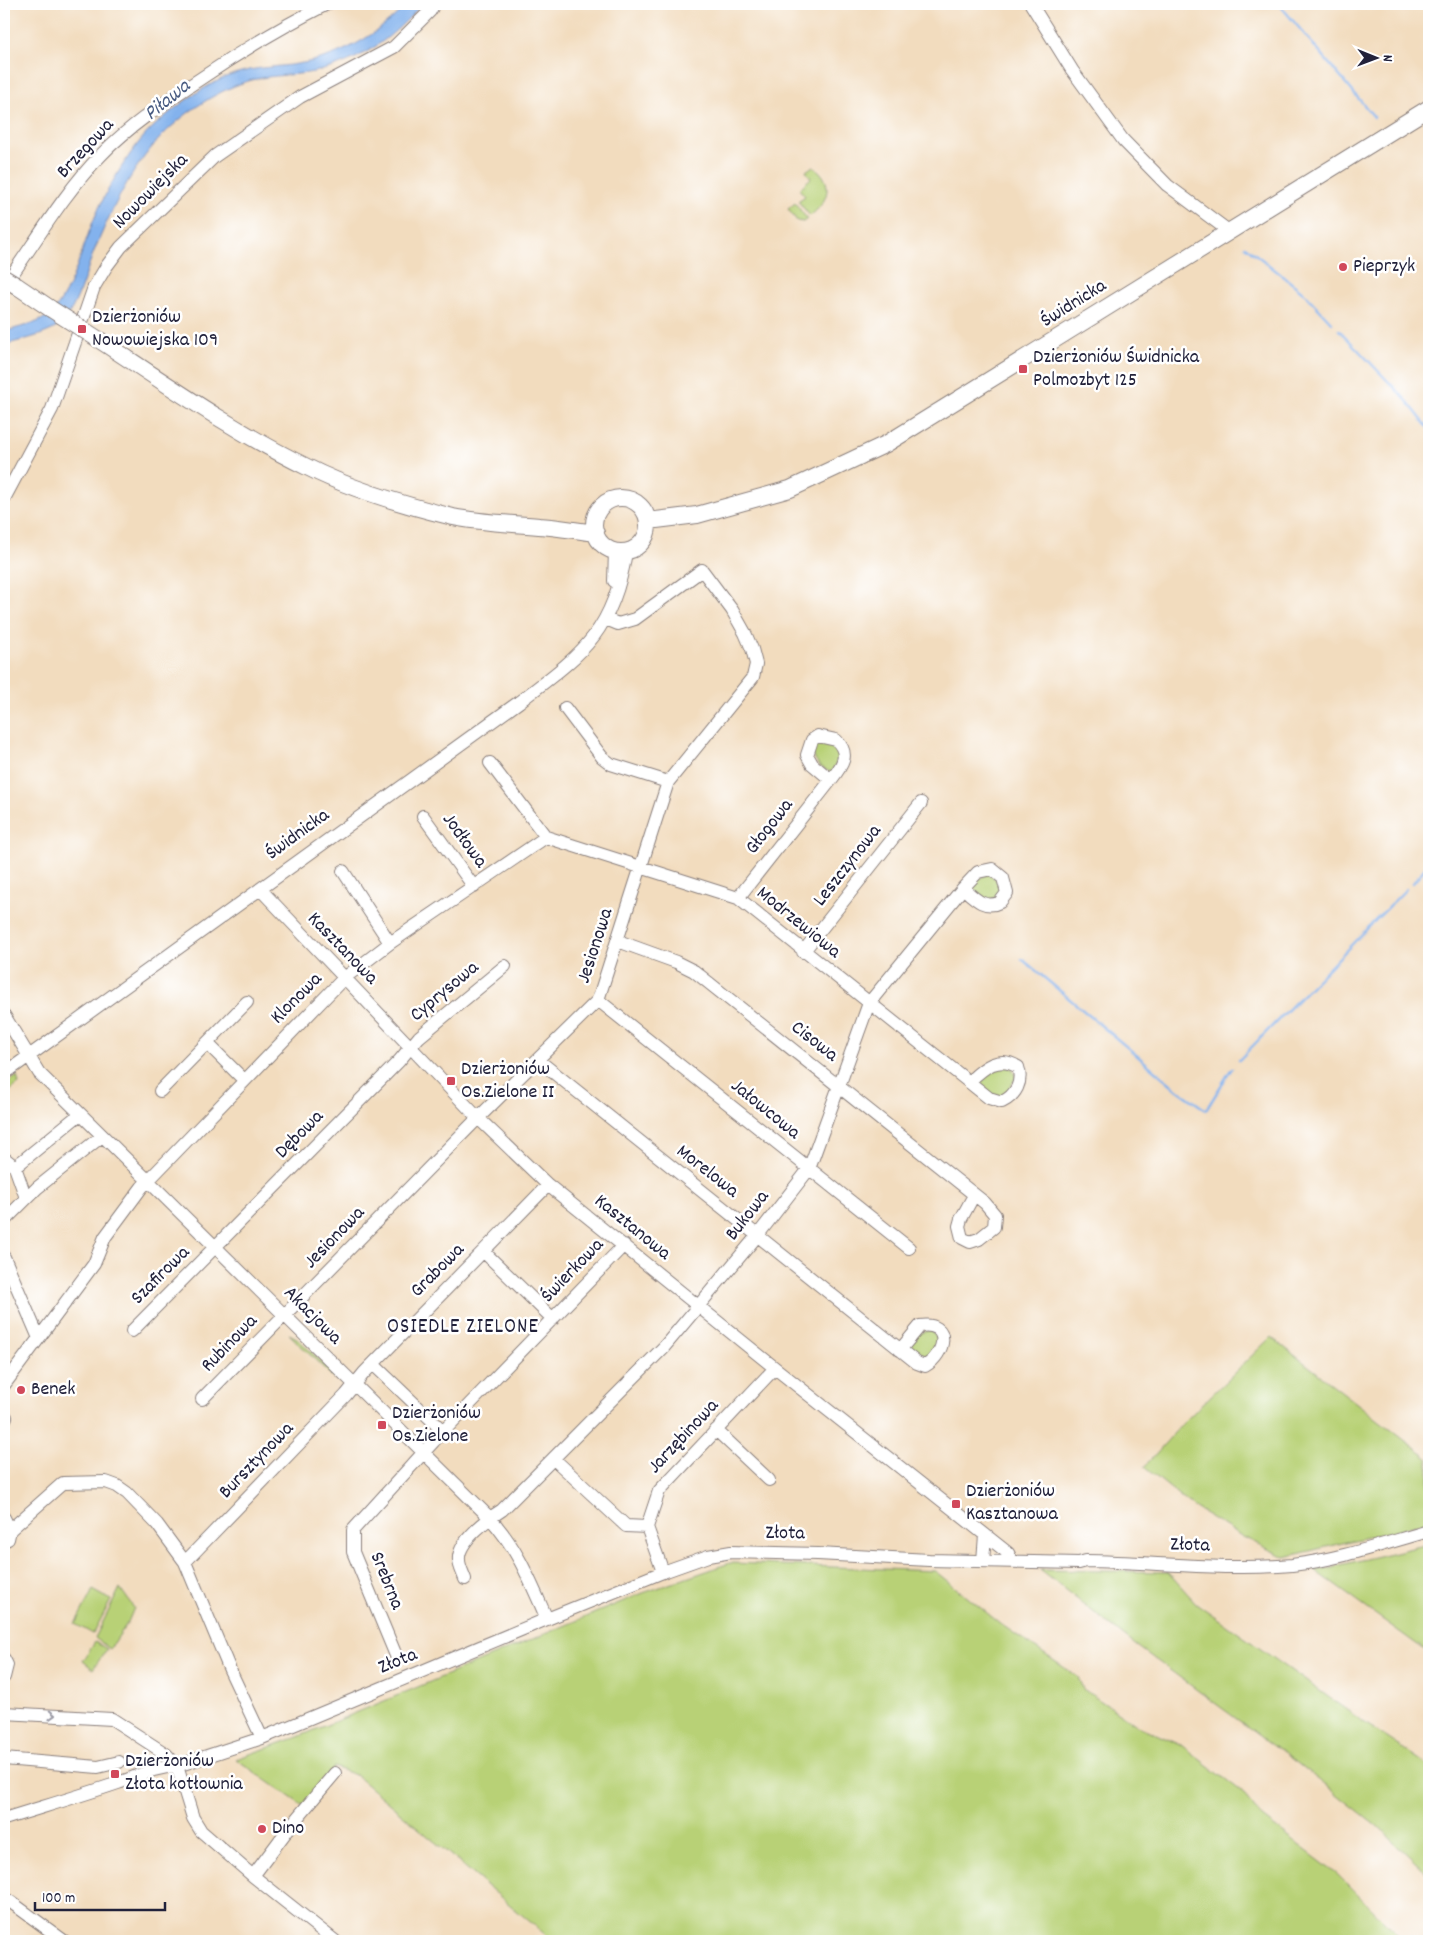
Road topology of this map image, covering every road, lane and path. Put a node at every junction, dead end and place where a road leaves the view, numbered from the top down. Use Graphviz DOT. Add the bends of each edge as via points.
graph roads {
  1 [pos="326,4"];
  2 [pos="434,4"];
  3 [pos="1031,4"];
  4 [pos="1429,108"];
  5 [pos="1230,232"];
  6 [pos="8,283"];
  7 [pos="4,499"];
  8 [pos="648,526"];
  9 [pos="595,527"];
  10 [pos="620,552"];
  11 [pos="606,619"];
  12 [pos="565,708"];
  13 [pos="490,763"];
  14 [pos="831,780"];
  15 [pos="668,782"];
  16 [pos="921,803"];
  17 [pos="423,816"];
  18 [pos="546,837"];
  19 [pos="642,867"];
  20 [pos="343,870"];
  21 [pos="474,887"];
  22 [pos="963,888"];
  23 [pos="260,889"];
  24 [pos="738,898"];
  25 [pos="618,941"];
  26 [pos="390,943"];
  27 [pos="804,952"];
  28 [pos="505,966"];
  29 [pos="343,979"];
  30 [pos="598,1000"];
  31 [pos="247,1002"];
  32 [pos="869,1003"];
  33 [pos="4,1015"];
  34 [pos="208,1044"];
  35 [pos="410,1048"];
  36 [pos="28,1057"];
  37 [pos="538,1060"];
  38 [pos="4,1074"];
  39 [pos="244,1080"];
  40 [pos="970,1081"];
  41 [pos="840,1086"];
  42 [pos="160,1091"];
  43 [pos="80,1114"];
  44 [pos="478,1118"];
  45 [pos="102,1136"];
  46 [pos="4,1158"];
  47 [pos="15,1168"];
  48 [pos="809,1169"];
  49 [pos="148,1181"];
  50 [pos="548,1185"];
  51 [pos="974,1195"];
  52 [pos="26,1198"];
  53 [pos="4,1221"];
  54 [pos="757,1236"];
  55 [pos="624,1245"];
  56 [pos="215,1247"];
  57 [pos="909,1248"];
  58 [pos="484,1252"];
  59 [pos="4,1257"];
  60 [pos="699,1307"];
  61 [pos="284,1315"];
  62 [pos="553,1319"];
  63 [pos="132,1332"];
  64 [pos="38,1336"];
  65 [pos="900,1350"];
  66 [pos="373,1364"];
  67 [pos="775,1368"];
  68 [pos="355,1384"];
  69 [pos="4,1385"];
  70 [pos="202,1399"];
  71 [pos="4,1415"];
  72 [pos="4,1421"];
  73 [pos="716,1430"];
  74 [pos="443,1431"];
  75 [pos="424,1452"];
  76 [pos="554,1459"];
  77 [pos="770,1480"];
  78 [pos="4,1518"];
  79 [pos="490,1518"];
  80 [pos="647,1526"];
  81 [pos="1429,1531"];
  82 [pos="985,1534"];
  83 [pos="7,1536"];
  84 [pos="983,1561"];
  85 [pos="1012,1561"];
  86 [pos="185,1562"];
  87 [pos="662,1572"];
  88 [pos="465,1579"];
  89 [pos="547,1619"];
  90 [pos="397,1658"];
  91 [pos="4,1713"];
  92 [pos="262,1738"];
  93 [pos="4,1758"];
  94 [pos="120,1762"];
  95 [pos="177,1766"];
  96 [pos="335,1774"];
  97 [pos="4,1819"];
  98 [pos="253,1876"];
  99 [pos="4,1897"];
  100 [pos="64,1941"];
  101 [pos="335,1941"];
  1 -- 6 [label="street, Brzegowa" via="270,33 120,136 82,178"];
  2 -- 7 [label="street, Nowowiejska" via="394,47 300,97 215,156 121,247 94,287 52,409"];
  3 -- 5 [label="street" via="1072,70 1123,140 1167,184"];
  4 -- 5 [label="main road, Świdnicka"];
  5 -- 8 [label="main road, Świdnicka" via="886,444 790,489"];
  6 -- 9 [label="main road, bridge" via="232,425 308,468 348,485 425,510 498,524"];
  8 -- 9 [label="main road" via="640,506 624,498 603,506"];
  8 -- 10 [label="main road" via="642,542"];
  9 -- 10 [label="main road" via="606,548"];
  10 -- 11 [label="street, Świdnicka"];
  11 -- 15 [label="street, Jesionowa" via="618,624 635,619 702,570 732,610 752,649 756,664 753,677"];
  11 -- 23 [label="street, Świdnicka" via="577,657"];
  12 -- 15 [label="street" via="602,757 611,764"];
  13 -- 18 [label="street"];
  14 -- 24 [label="street, Głogowa"];
  15 -- 19 [label="street, Jesionowa"];
  16 -- 27 [label="street, Leszczynowa"];
  17 -- 21 [label="street, Jodłowa"];
  18 -- 19 [label="street, Modrzewiowa"];
  18 -- 21 [label="street, Klonowa"];
  19 -- 24 [label="street, Modrzewiowa"];
  19 -- 25 [label="street, Jesionowa"];
  20 -- 26 [label="street"];
  21 -- 26 [label="street, Klonowa"];
  22 -- 32 [label="street, Bukowa"];
  23 -- 29 [label="street, Kasztanowa"];
  23 -- 36 [label="street, Świdnicka"];
  24 -- 27 [label="street, Modrzewiowa"];
  25 -- 30 [label="street, Jesionowa"];
  25 -- 41 [label="street, Cisowa" via="694,971"];
  26 -- 29 [label="street, Klonowa"];
  27 -- 32 [label="street, Modrzewiowa"];
  28 -- 35 [label="street, Cyprysowa"];
  29 -- 35 [label="street, Kasztanowa"];
  29 -- 39 [label="street, Klonowa"];
  30 -- 37 [label="street, Jesionowa"];
  30 -- 48 [label="street, Jałowcowa"];
  31 -- 34 [label="street"];
  32 -- 40 [label="street, Modrzewiowa"];
  32 -- 41 [label="street, Bukowa"];
  33 -- 36 [label="street, Akacjowa"];
  34 -- 39 [label="street"];
  34 -- 42 [label="street"];
  35 -- 44 [label="street, Kasztanowa"];
  35 -- 56 [label="street, Dębowa"];
  36 -- 38 [label="street, Świdnicka"];
  36 -- 43 [label="street, Akacjowa" via="39,1073"];
  37 -- 44 [label="street, Jesionowa"];
  37 -- 54 [label="street, Morelowa"];
  39 -- 49 [label="street, Klonowa"];
  41 -- 48 [label="street, Bukowa"];
  41 -- 51 [label="street, Cisowa"];
  43 -- 45 [label="street, Akacjowa"];
  43 -- 47 [label="street"];
  44 -- 50 [label="street, Kasztanowa"];
  44 -- 61 [label="street, Jesionowa"];
  45 -- 49 [label="street, Akacjowa"];
  45 -- 52 [label="street"];
  46 -- 47 [label="street"];
  47 -- 52 [label="street"];
  48 -- 54 [label="street, Bukowa"];
  48 -- 57 [label="street, Jałowcowa"];
  49 -- 56 [label="street, Akacjowa"];
  49 -- 64 [label="street, Klonowa" via="105,1237 94,1264"];
  50 -- 55 [label="street, Kasztanowa"];
  50 -- 58 [label="street, Grabowa"];
  52 -- 53 [label="street"];
  54 -- 60 [label="street, Bukowa"];
  54 -- 65 [label="street, Morelowa"];
  55 -- 60 [label="street, Kasztanowa"];
  55 -- 62 [label="street, Świerkowa"];
  56 -- 61 [label="street, Akacjowa"];
  56 -- 63 [label="street, Szafirowa"];
  58 -- 62 [label="street"];
  58 -- 66 [label="street, Grabowa"];
  59 -- 64 [label="street"];
  60 -- 67 [label="street, Kasztanowa"];
  60 -- 76 [label="street, Bukowa"];
  61 -- 68 [label="street, Akacjowa"];
  61 -- 70 [label="street, Rubinowa"];
  62 -- 74 [label="street, Świerkowa"];
  64 -- 69 [label="street, Klonowa"];
  66 -- 68 [label="street, Grabowa"];
  66 -- 74 [label="street"];
  67 -- 73 [label="street, Jarzębinowa"];
  67 -- 82 [label="street, Kasztanowa"];
  68 -- 75 [label="street, Akacjowa"];
  68 -- 86 [label="street, Bursztynowa"];
  71 -- 72 [label="street"];
  73 -- 77 [label="street"];
  73 -- 80 [label="street, Jarzębinowa" via="659,1492"];
  74 -- 75 [label="street, Świerkowa"];
  75 -- 79 [label="street, Akacjowa"];
  75 -- 90 [label="street, Srebrna" via="353,1530 353,1552"];
  76 -- 79 [label="street, Bukowa"];
  76 -- 80 [label="street" via="626,1526"];
  78 -- 83 [label="street"];
  79 -- 88 [label="street, Bukowa" via="460,1550 458,1559"];
  79 -- 89 [label="street, Akacjowa" via="522,1561"];
  80 -- 87 [label="street"];
  81 -- 85 [label="street, Złota" via="1308,1562 1284,1565"];
  82 -- 84 [label="street"];
  82 -- 85 [label="street, Kasztanowa" via="1008,1553"];
  83 -- 86 [label="street" via="63,1484 106,1482 133,1499 169,1538"];
  84 -- 85 [label="street, Złota"];
  84 -- 87 [label="street, Złota" via="730,1552"];
  86 -- 92 [label="street"];
  87 -- 89 [label="street, Złota"];
  89 -- 92 [label="street, Złota"];
  91 -- 95 [label="street, one-way" via="112,1719 166,1754"];
  92 -- 95 [label="street, Złota"];
  93 -- 94 [label="street" via="98,1767"];
  95 -- 97 [label="street, Złota" via="164,1766"];
  95 -- 98 [label="street" via="201,1831"];
  96 -- 98 [label="street"];
  98 -- 101 [label="street"];
  99 -- 100 [label="street"];
}
